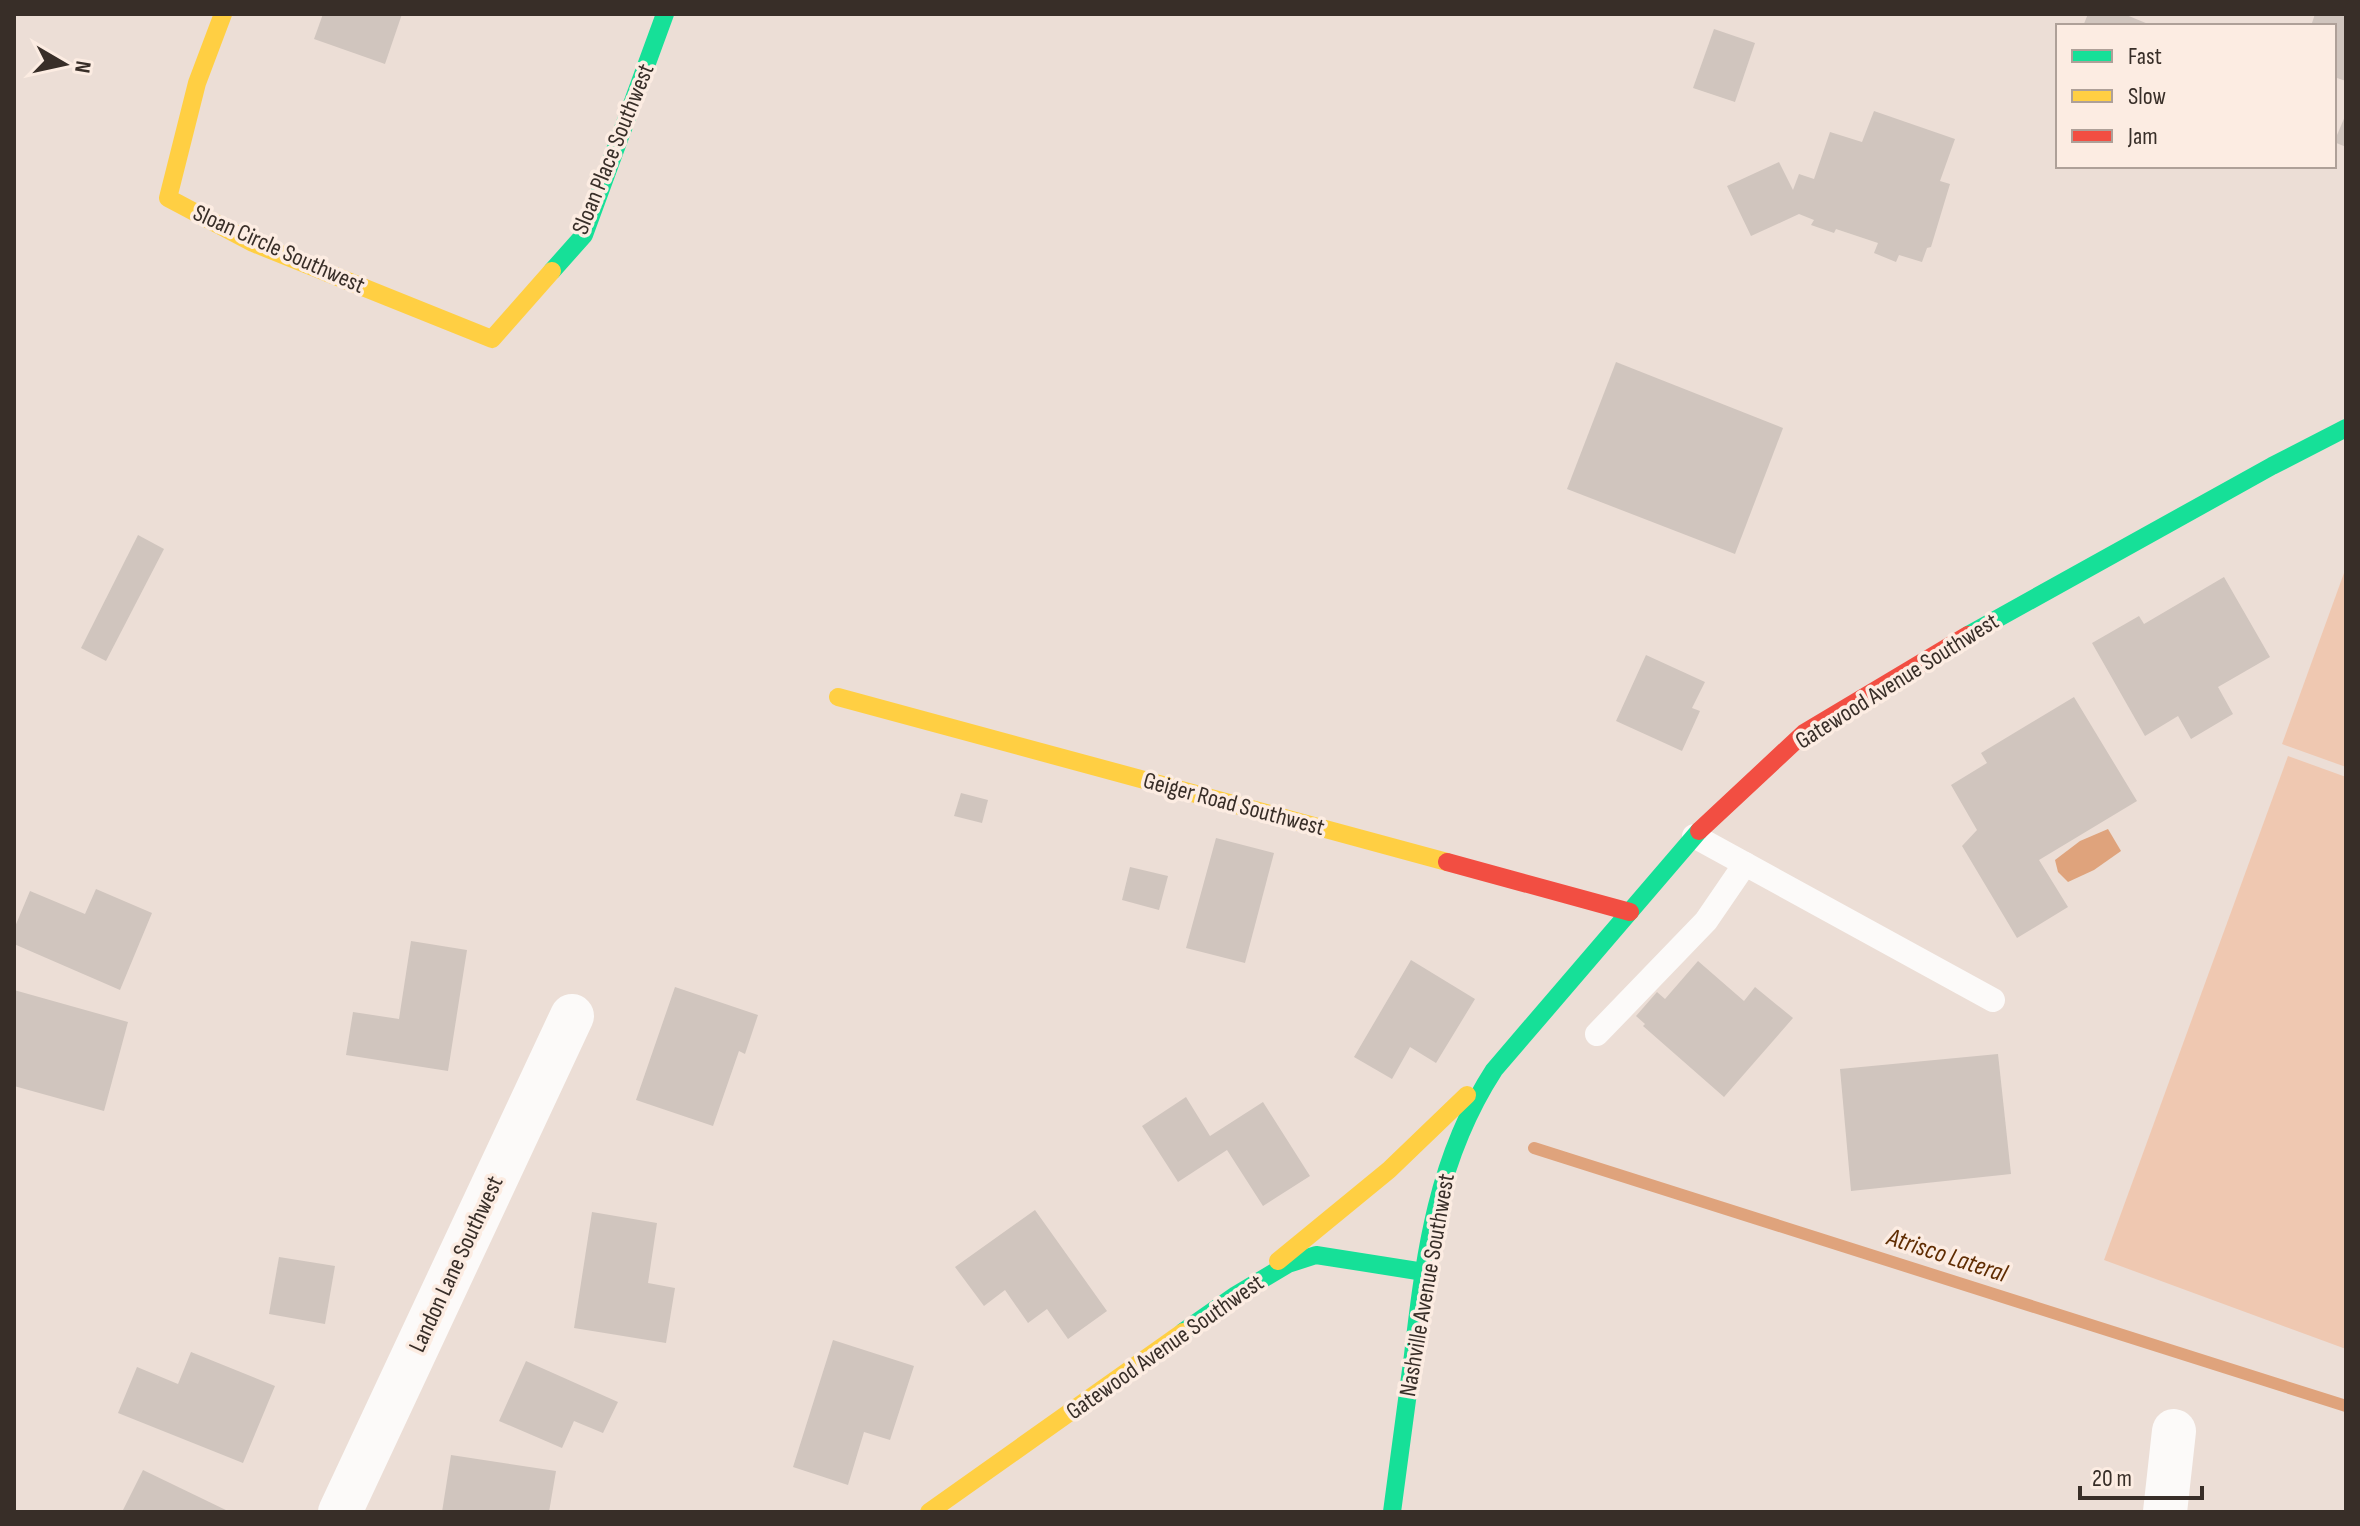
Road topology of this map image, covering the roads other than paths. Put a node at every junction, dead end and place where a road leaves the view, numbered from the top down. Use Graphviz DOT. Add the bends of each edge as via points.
graph roads {
  1 [pos="223,14"];
  2 [pos="665,14"];
  3 [pos="436,316"];
  4 [pos="2346,428"];
  5 [pos="838,697"];
  6 [pos="1694,836"];
  7 [pos="1745,864"];
  8 [pos="1630,912"];
  9 [pos="1993,1000"];
  10 [pos="572,1016"];
  11 [pos="1597,1034"];
  12 [pos="1494,1070"];
  13 [pos="1424,1272"];
  14 [pos="1236,1295"];
  15 [pos="2174,1431"];
  16 [pos="340,1512"];
  17 [pos="929,1512"];
  18 [pos="1392,1512"];
  19 [pos="2165,1512"];
  1 -- 3 [label="street, Sloan Circle Southwest" via="197,83 168,198 253,243"];
  2 -- 3 [label="street, Sloan Place Southwest" via="584,235 492,339"];
  4 -- 6 [label="street, Gatewood Avenue Southwest" via="1982,627 1804,733"];
  5 -- 8 [label="street, Geiger Road Southwest"];
  6 -- 7 [label="lane"];
  6 -- 8 [label="street, Gatewood Avenue Southwest"];
  7 -- 9 [label="lane"];
  7 -- 11 [label="lane" via="1706,921"];
  8 -- 12 [label="street, Gatewood Avenue Southwest"];
  10 -- 16 [label="street, Landon Lane Southwest"];
  12 -- 13 [label="street, Nashville Avenue Southwest" via="1460,1123 1436,1205"];
  12 -- 14 [label="street" via="1389,1170"];
  13 -- 14 [label="street, Gatewood Avenue Southwest" via="1316,1255 1288,1264"];
  13 -- 18 [label="street, Nashville Avenue Southwest"];
  14 -- 17 [label="street, Gatewood Avenue Southwest"];
  15 -- 19 [label="street"];
}
